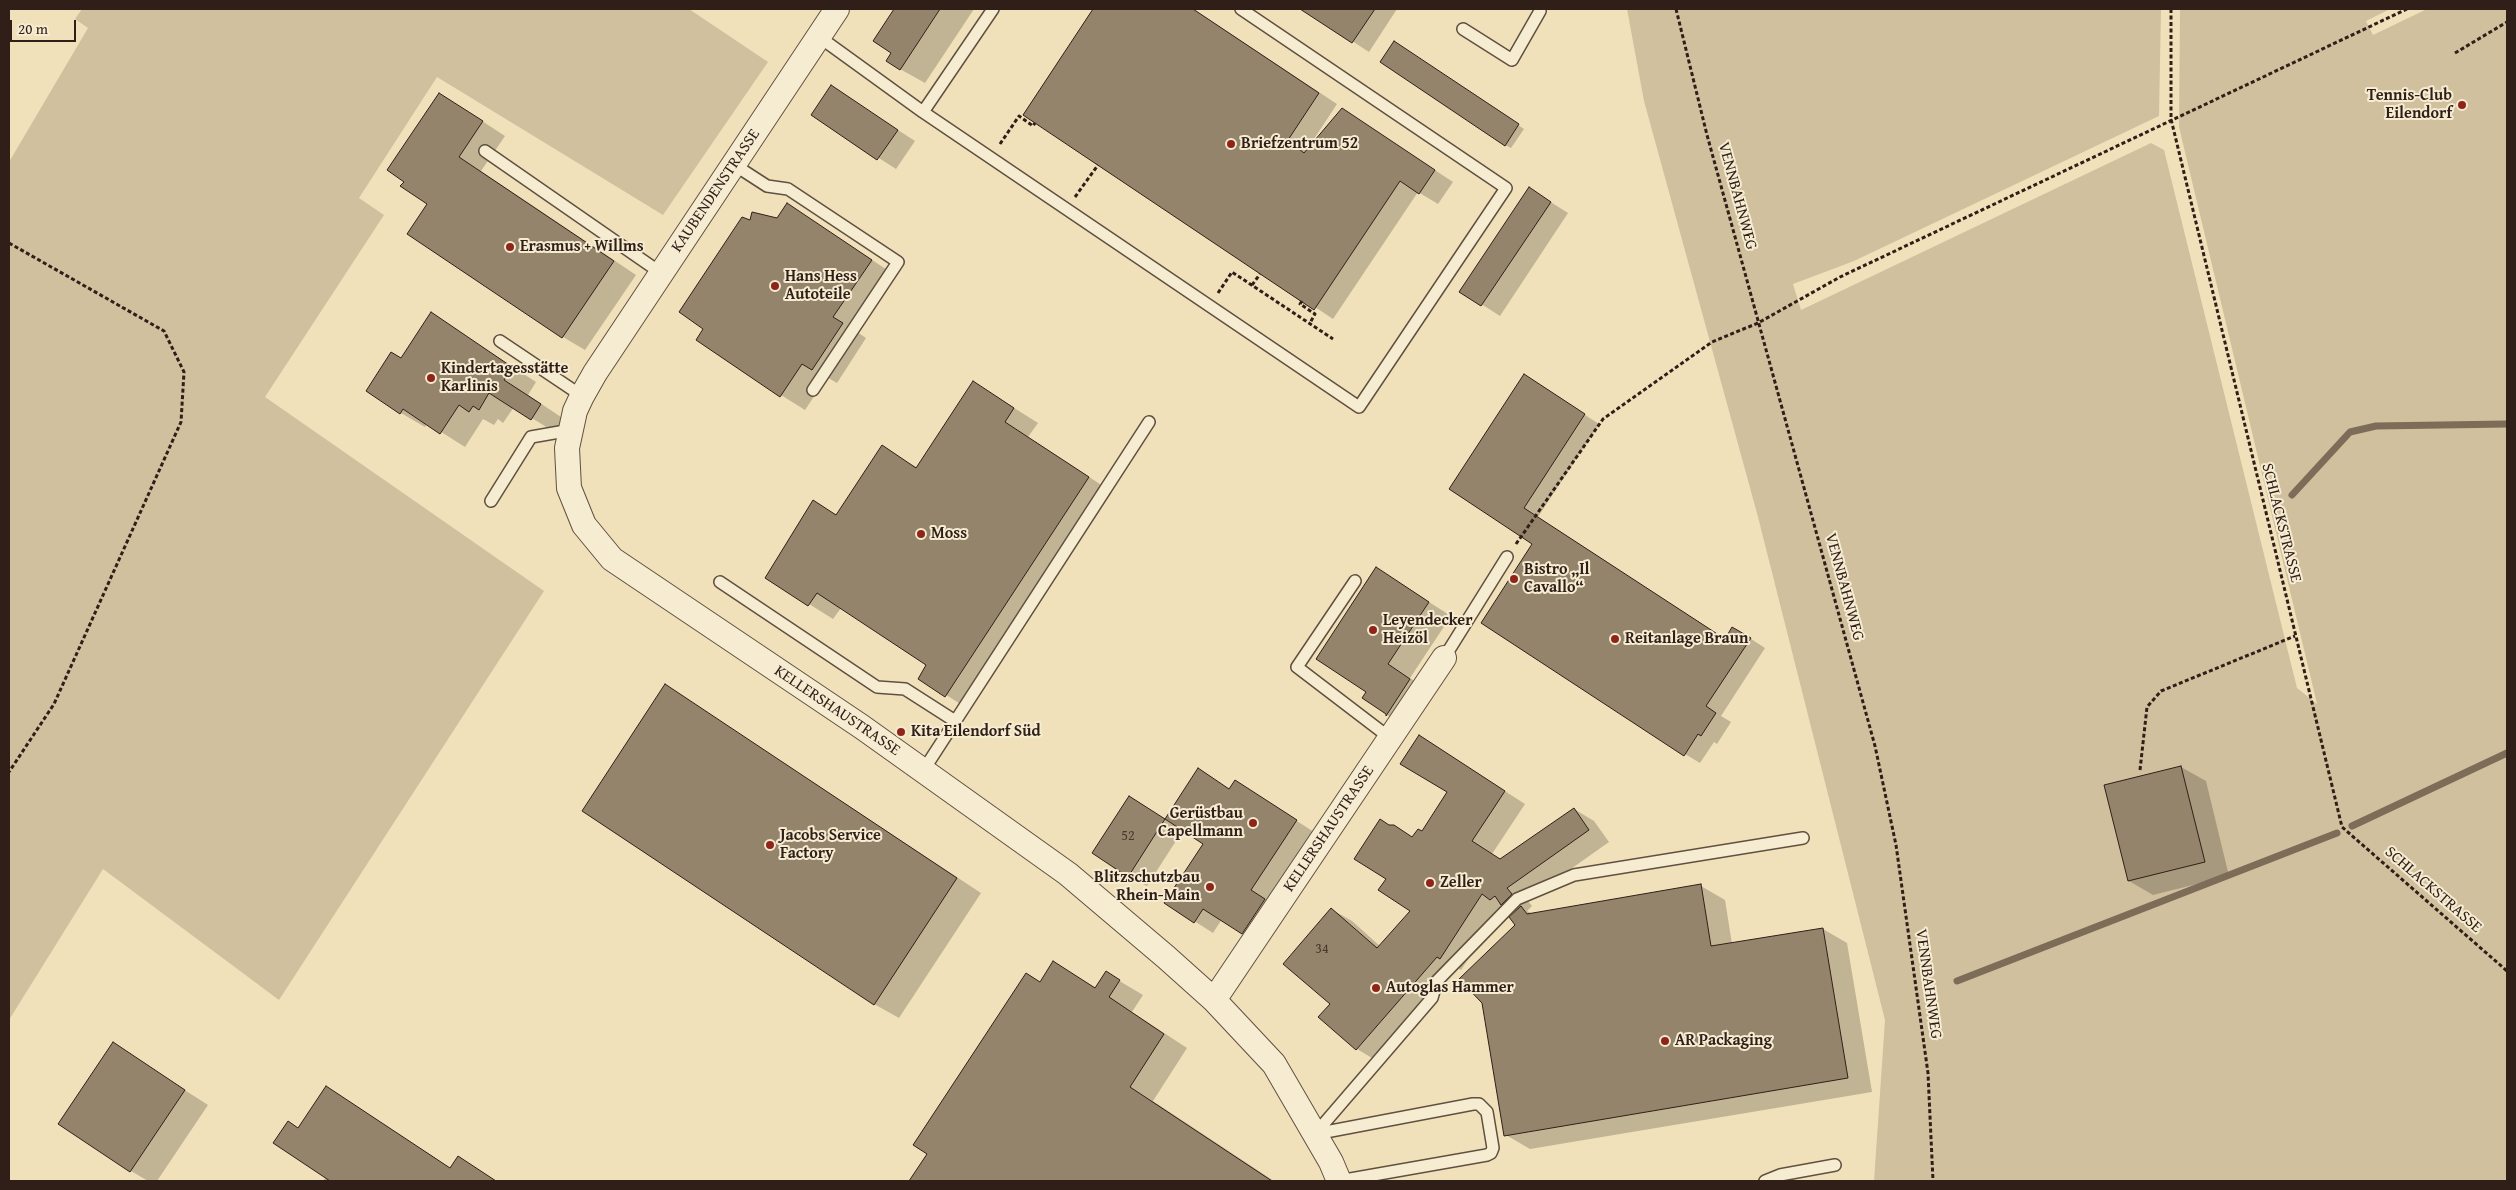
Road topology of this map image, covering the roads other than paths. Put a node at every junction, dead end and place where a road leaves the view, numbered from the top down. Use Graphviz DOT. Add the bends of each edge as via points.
graph roads {
  1 [pos="836,9"];
  2 [pos="993,9"];
  3 [pos="1241,9"];
  4 [pos="1540,9"];
  5 [pos="1463,29"];
  6 [pos="818,36"];
  7 [pos="923,112"];
  8 [pos="485,150"];
  9 [pos="733,164"];
  10 [pos="661,273"];
  11 [pos="500,341"];
  12 [pos="595,372"];
  13 [pos="813,390"];
  14 [pos="582,396"];
  15 [pos="1149,422"];
  16 [pos="571,430"];
  17 [pos="491,501"];
  18 [pos="1507,557"];
  19 [pos="1355,581"];
  20 [pos="720,582"];
  21 [pos="1444,658"];
  22 [pos="956,721"];
  23 [pos="1390,738"];
  24 [pos="923,771"];
  25 [pos="1803,838"];
  26 [pos="1214,1000"];
  27 [pos="1315,1134"];
  28 [pos="1835,1165"];
  29 [pos="1339,1181"];
  30 [pos="1765,1181"];
  1 -- 6 [label="street, KAUBENDENSTRASSE"];
  2 -- 7 [label="lane"];
  3 -- 7 [label="lane" via="1506,188 1359,407"];
  4 -- 5 [label="lane" via="1512,60"];
  6 -- 7 [label="lane"];
  6 -- 9 [label="street, KAUBENDENSTRASSE"];
  8 -- 10 [label="lane"];
  9 -- 10 [label="street, KAUBENDENSTRASSE"];
  9 -- 13 [label="lane" via="767,186 788,189 898,262"];
  10 -- 12 [label="street, KAUBENDENSTRASSE"];
  11 -- 14 [label="lane"];
  12 -- 14 [label="street, KELLERSHAUSTRASSE"];
  14 -- 16 [label="street, KELLERSHAUSTRASSE"];
  15 -- 22 [label="lane"];
  16 -- 17 [label="lane" via="532,437"];
  16 -- 24 [label="street, KELLERSHAUSTRASSE" via="567,448 569,488 584,525 612,559"];
  18 -- 21 [label="lane"];
  19 -- 23 [label="lane" via="1297,667"];
  20 -- 22 [label="lane" via="877,687 905,689"];
  21 -- 23 [label="street, KELLERSHAUSTRASSE"];
  22 -- 24 [label="lane"];
  23 -- 26 [label="street, KELLERSHAUSTRASSE"];
  24 -- 26 [label="street, KELLERSHAUSTRASSE" via="1068,874"];
  25 -- 27 [label="lane" via="1574,875 1517,899 1437,981 1432,998"];
  26 -- 27 [label="street, KELLERSHAUSTRASSE" via="1274,1064"];
  27 -- 29 [label="street, KELLERSHAUSTRASSE"];
  27 -- 29 [label="lane" via="1473,1104 1479,1104 1488,1112 1493,1148 1487,1155"];
  28 -- 30 [label="lane" via="1780,1175"];
}
